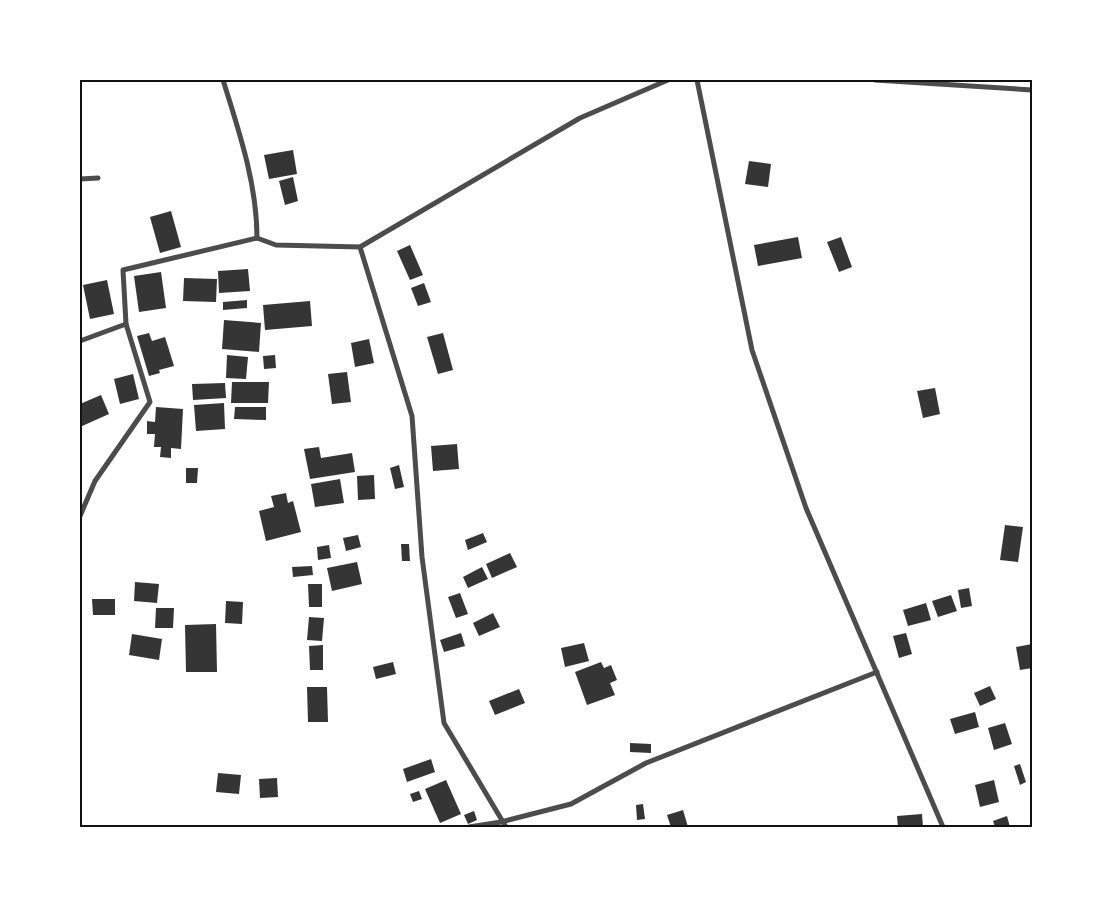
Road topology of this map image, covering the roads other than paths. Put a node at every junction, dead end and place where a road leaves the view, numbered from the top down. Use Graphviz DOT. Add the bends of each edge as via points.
graph roads {
  1 [pos="223,80"];
  2 [pos="668,80"];
  3 [pos="697,80"];
  4 [pos="875,80"];
  5 [pos="1032,90"];
  6 [pos="98,178"];
  7 [pos="80,179"];
  8 [pos="256,238"];
  9 [pos="360,247"];
  10 [pos="126,324"];
  11 [pos="80,342"];
  12 [pos="80,516"];
  13 [pos="877,672"];
  14 [pos="501,822"];
  15 [pos="469,827"];
  16 [pos="506,827"];
  17 [pos="943,827"];
  1 -- 8 [label="street" via="242,143 257,214"];
  2 -- 9 [label="street" via="580,118"];
  3 -- 13 [label="street" via="752,350 806,508"];
  4 -- 5 [label="street"];
  6 -- 7 [label="street"];
  8 -- 9 [label="street" via="276,245"];
  8 -- 10 [label="street" via="123,270"];
  9 -- 14 [label="street" via="412,416 422,557 444,724"];
  10 -- 11 [label="street"];
  10 -- 12 [label="street" via="150,402 95,481"];
  13 -- 14 [label="street" via="646,763 571,804"];
  13 -- 17 [label="street"];
  14 -- 15 [label="street"];
  14 -- 16 [label="street"];
}
